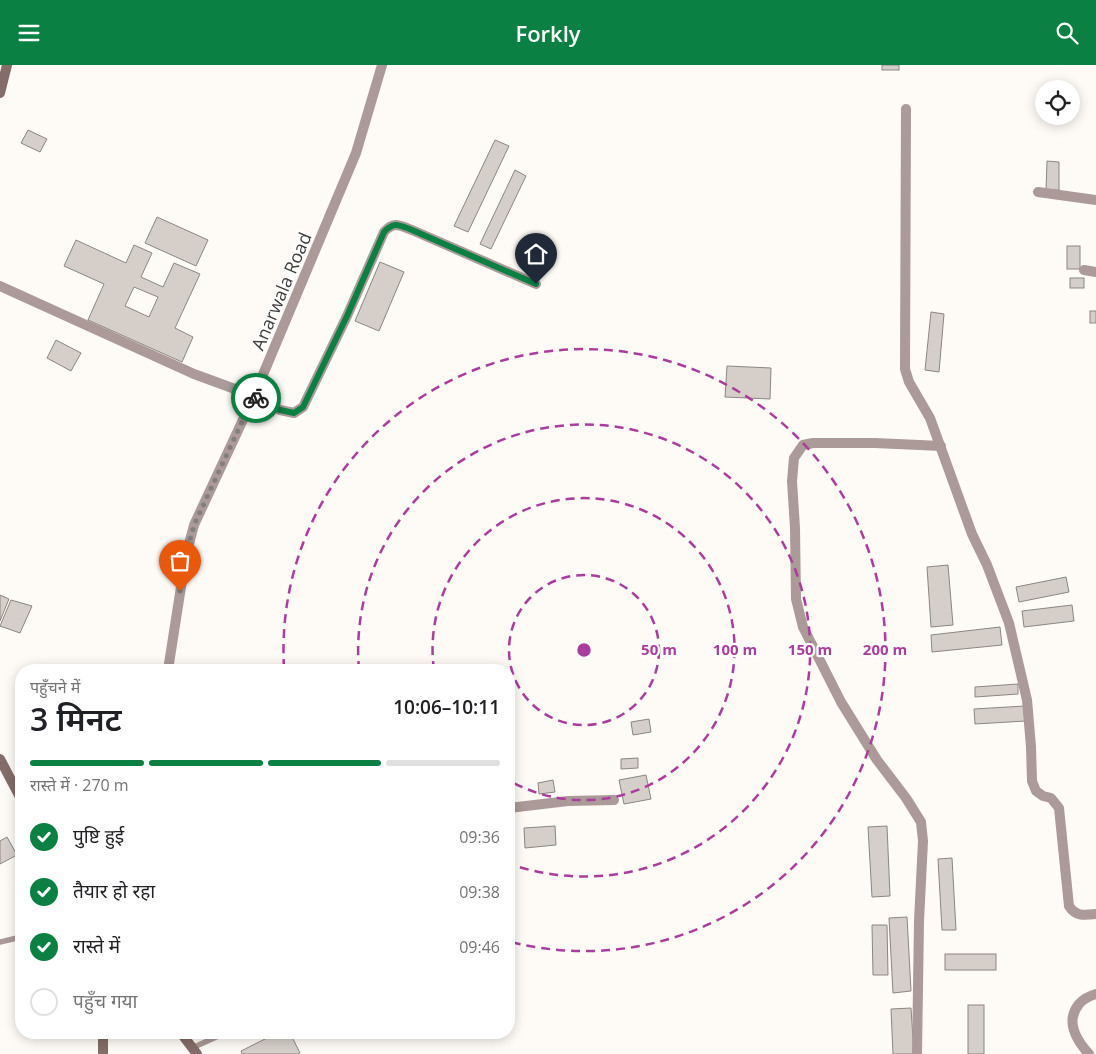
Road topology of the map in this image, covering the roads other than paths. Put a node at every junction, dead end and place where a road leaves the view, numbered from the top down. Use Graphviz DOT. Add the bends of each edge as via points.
graph roads {
  1 [pos="7,65"];
  2 [pos="382,65"];
  3 [pos="0,93"];
  4 [pos="906,109"];
  5 [pos="1038,192"];
  6 [pos="1096,200"];
  7 [pos="1084,270"];
  8 [pos="1096,272"];
  9 [pos="536,284"];
  10 [pos="0,286"];
  11 [pos="254,396"];
  12 [pos="941,447"];
  13 [pos="170,664"];
  14 [pos="0,759"];
  15 [pos="15,788"];
  16 [pos="614,800"];
  17 [pos="515,808"];
  18 [pos="1096,914"];
  19 [pos="15,938"];
  20 [pos="0,942"];
  21 [pos="1096,994"];
  22 [pos="103,1039"];
  23 [pos="186,1039"];
  24 [pos="212,1039"];
  25 [pos="195,1051"];
  26 [pos="104,1054"];
  27 [pos="917,1054"];
  28 [pos="1089,1054"];
  1 -- 3 [label="street"];
  2 -- 11 [label="street, Anarwala Road" via="356,153"];
  4 -- 12 [label="street" via="905,369 930,417"];
  5 -- 6 [label="street"];
  7 -- 8 [label="street"];
  9 -- 11 [label="street" via="398,224 390,225 303,407 294,413 280,410"];
  10 -- 11 [label="street" via="194,374"];
  11 -- 13 [label="street, Anarwala Road" via="194,525 186,555"];
  12 -- 18 [label="street" via="972,535 1009,623 1027,700 1032,781 1036,791 1051,798 1059,808 1069,906 1079,915"];
  12 -- 27 [label="street" via="875,443 803,445 794,458 792,481 796,599 802,627 841,702 921,822"];
  14 -- 15 [label="street"];
  16 -- 17 [label="street" via="568,801"];
  19 -- 20 [label="lane"];
  21 -- 28 [label="street" via="1076,1007 1072,1019 1080,1044"];
  22 -- 26 [label="street"];
  23 -- 25 [label="street"];
  24 -- 25 [label="lane"];
}
